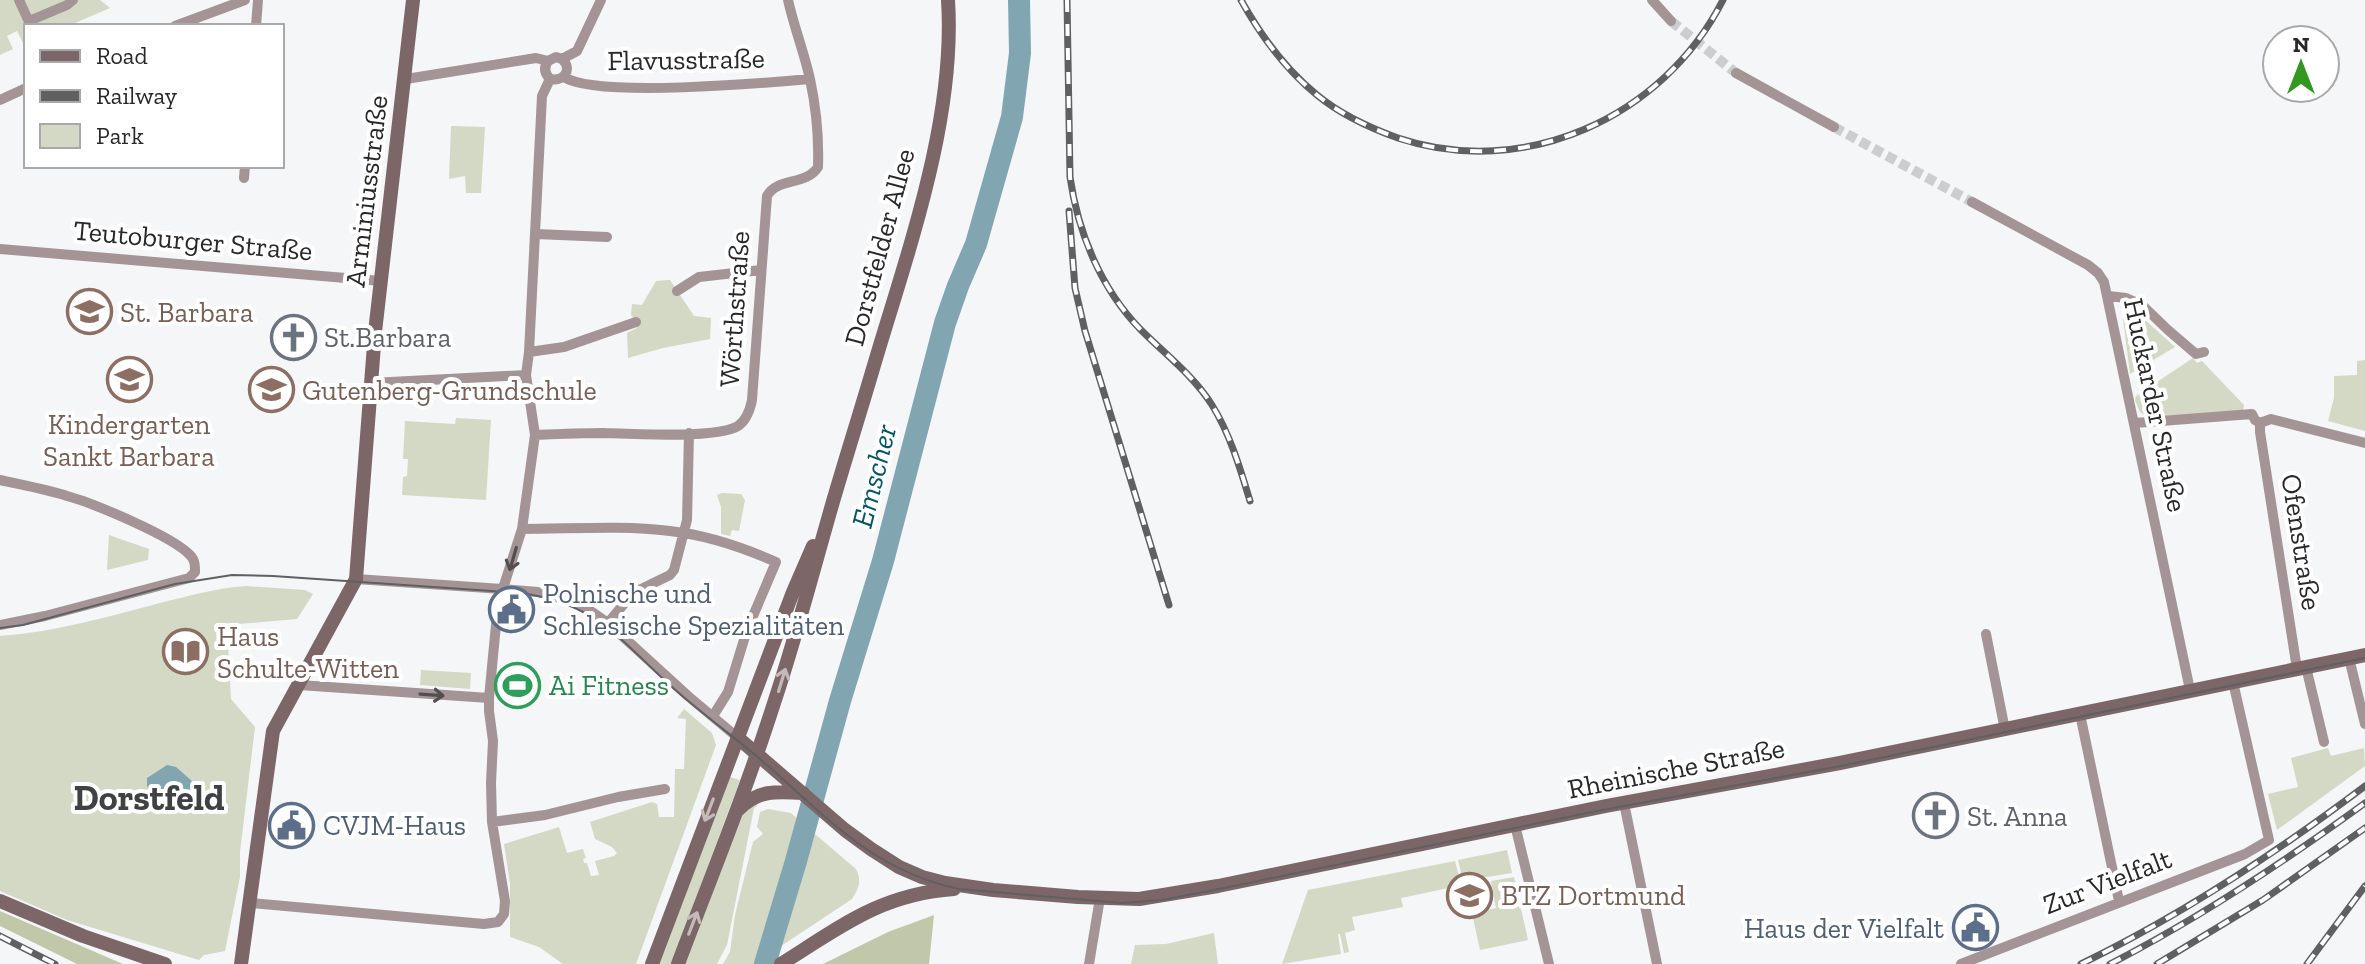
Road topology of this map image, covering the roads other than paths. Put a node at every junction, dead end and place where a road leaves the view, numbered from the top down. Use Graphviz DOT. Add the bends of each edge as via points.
graph roads {
  1 [pos="19,0"];
  2 [pos="73,0"];
  3 [pos="245,0"];
  4 [pos="258,0"];
  5 [pos="413,0"];
  6 [pos="601,0"];
  7 [pos="788,0"];
  8 [pos="948,0"];
  9 [pos="1652,0"];
  10 [pos="1671,21"];
  11 [pos="30,24"];
  12 [pos="180,24"];
  13 [pos="256,24"];
  14 [pos="562,59"];
  15 [pos="548,61"];
  16 [pos="1736,73"];
  17 [pos="564,77"];
  18 [pos="406,79"];
  19 [pos="550,79"];
  20 [pos="810,79"];
  21 [pos="24,89"];
  22 [pos="0,100"];
  23 [pos="1834,127"];
  24 [pos="245,168"];
  25 [pos="244,178"];
  26 [pos="1972,202"];
  27 [pos="536,234"];
  28 [pos="607,237"];
  29 [pos="0,249"];
  30 [pos="761,270"];
  31 [pos="381,281"];
  32 [pos="677,291"];
  33 [pos="2109,296"];
  34 [pos="636,322"];
  35 [pos="529,352"];
  36 [pos="2204,352"];
  37 [pos="526,375"];
  38 [pos="371,383"];
  39 [pos="2135,423"];
  40 [pos="2260,423"];
  41 [pos="689,433"];
  42 [pos="535,435"];
  43 [pos="2365,443"];
  44 [pos="0,480"];
  45 [pos="833,502"];
  46 [pos="522,529"];
  47 [pos="684,533"];
  48 [pos="356,579"];
  49 [pos="502,589"];
  50 [pos="608,623"];
  51 [pos="0,625"];
  52 [pos="1986,634"];
  53 [pos="2365,655"];
  54 [pos="2349,658"];
  55 [pos="2302,668"];
  56 [pos="2233,682"];
  57 [pos="299,685"];
  58 [pos="2190,690"];
  59 [pos="489,698"];
  60 [pos="2080,714"];
  61 [pos="713,716"];
  62 [pos="2365,724"];
  63 [pos="2005,730"];
  64 [pos="737,737"];
  65 [pos="2324,742"];
  66 [pos="757,753"];
  67 [pos="665,789"];
  68 [pos="803,793"];
  69 [pos="1624,803"];
  70 [pos="735,813"];
  71 [pos="492,822"];
  72 [pos="1515,825"];
  73 [pos="899,867"];
  74 [pos="993,890"];
  75 [pos="1100,898"];
  76 [pos="895,899"];
  77 [pos="0,901"];
  78 [pos="2119,901"];
  79 [pos="251,903"];
  80 [pos="1984,960"];
  81 [pos="165,964"];
  82 [pos="241,964"];
  83 [pos="652,964"];
  84 [pos="678,964"];
  85 [pos="781,964"];
  86 [pos="1089,964"];
  87 [pos="1549,964"];
  88 [pos="1657,964"];
  89 [pos="1961,964"];
  1 -- 11 [label="street"];
  2 -- 11 [label="street"];
  3 -- 12 [label="street"];
  4 -- 13 [label="street"];
  5 -- 18 [label="main road, Arminiusstraße"];
  6 -- 14 [label="street" via="577,51"];
  7 -- 20 [label="street, Wörthstraße"];
  8 -- 45 [label="main road, Dorstfelder Allee" via="943,101 929,173"];
  9 -- 10 [label="street"];
  14 -- 15 [label="street"];
  14 -- 17 [label="street" via="567,67"];
  15 -- 18 [label="street" via="536,58"];
  15 -- 19 [label="street" via="545,71"];
  16 -- 23 [label="street"];
  17 -- 19 [label="street"];
  17 -- 20 [label="street, Flavusstraße" via="582,84 650,87"];
  18 -- 31 [label="main road, Arminiusstraße"];
  19 -- 27 [label="street" via="542,96"];
  20 -- 30 [label="street, Wörthstraße" via="818,167 808,177 768,193"];
  21 -- 22 [label="street"];
  24 -- 25 [label="street"];
  26 -- 33 [label="street, Huckarder Straße" via="2088,265"];
  27 -- 28 [label="street"];
  27 -- 35 [label="street"];
  29 -- 31 [label="street, Teutoburger Straße"];
  30 -- 32 [label="street" via="699,277"];
  30 -- 41 [label="street, Wörthstraße" via="749,411 735,428"];
  31 -- 38 [label="main road, Arminiusstraße"];
  33 -- 36 [label="street" via="2142,305 2196,354"];
  33 -- 39 [label="street, Huckarder Straße"];
  34 -- 35 [label="street" via="564,347"];
  35 -- 37 [label="street"];
  37 -- 38 [label="street"];
  37 -- 42 [label="street"];
  38 -- 48 [label="main road, Arminiusstraße"];
  39 -- 40 [label="street" via="2252,414"];
  39 -- 58 [label="street, Huckarder Straße"];
  40 -- 43 [label="street" via="2271,419"];
  40 -- 55 [label="street, Ofenstraße"];
  41 -- 42 [label="street, Wörthstraße"];
  41 -- 47 [label="street"];
  42 -- 46 [label="street"];
  44 -- 51 [label="street" via="88,503 173,543 193,558 195,572 189,578"];
  45 -- 64 [label="main road, Dorstfelder Allee"];
  66 -- 45 [label="main road, Dorstfelder Allee, one-way"];
  46 -- 47 [label="street"];
  46 -- 49 [label="street, one-way"];
  47 -- 50 [label="street" via="672,573 633,593"];
  47 -- 61 [label="street" via="776,562 728,692"];
  48 -- 49 [label="street"];
  48 -- 57 [label="main road"];
  49 -- 50 [label="street" via="553,595"];
  49 -- 59 [label="street"];
  50 -- 61 [label="street"];
  52 -- 63 [label="street"];
  53 -- 54 [label="main road, Rheinische Straße"];
  54 -- 55 [label="main road, Rheinische Straße"];
  54 -- 62 [label="street"];
  55 -- 56 [label="main road, Rheinische Straße"];
  55 -- 65 [label="street, Ofenstraße"];
  56 -- 58 [label="main road, Rheinische Straße"];
  56 -- 78 [label="street, Zur Vielfalt" via="2269,840"];
  57 -- 59 [label="street, one-way"];
  57 -- 79 [label="main road" via="273,731"];
  58 -- 60 [label="main road, Rheinische Straße"];
  59 -- 71 [label="street"];
  60 -- 63 [label="main road, Rheinische Straße"];
  60 -- 78 [label="street"];
  61 -- 64 [label="street"];
  63 -- 69 [label="main road, Rheinische Straße"];
  64 -- 66 [label="main road, Rheinische Straße"];
  64 -- 83 [label="main road, Dorstfelder Allee, one-way"];
  66 -- 68 [label="main road, Rheinische Straße"];
  66 -- 70 [label="main road, Dorstfelder Allee"];
  67 -- 71 [label="street"];
  68 -- 70 [label="main road" via="767,792 752,797"];
  68 -- 73 [label="main road, Rheinische Straße"];
  69 -- 72 [label="main road, Rheinische Straße"];
  69 -- 88 [label="street"];
  84 -- 70 [label="main road, Dorstfelder Allee, one-way"];
  71 -- 79 [label="street" via="505,901 498,922"];
  72 -- 75 [label="main road, Rheinische Straße" via="1156,897"];
  72 -- 87 [label="street"];
  73 -- 74 [label="main road, Rheinische Straße" via="945,883"];
  73 -- 76 [label="main road" via="903,884"];
  74 -- 75 [label="main road, Rheinische Straße"];
  74 -- 76 [label="main road, Rheinische Straße" via="927,891"];
  75 -- 86 [label="street"];
  76 -- 85 [label="main road, Rheinische Straße" via="848,921"];
  77 -- 81 [label="main road"];
  78 -- 80 [label="street, Zur Vielfalt"];
  79 -- 82 [label="main road"];
  80 -- 89 [label="street, Zur Vielfalt"];
}
